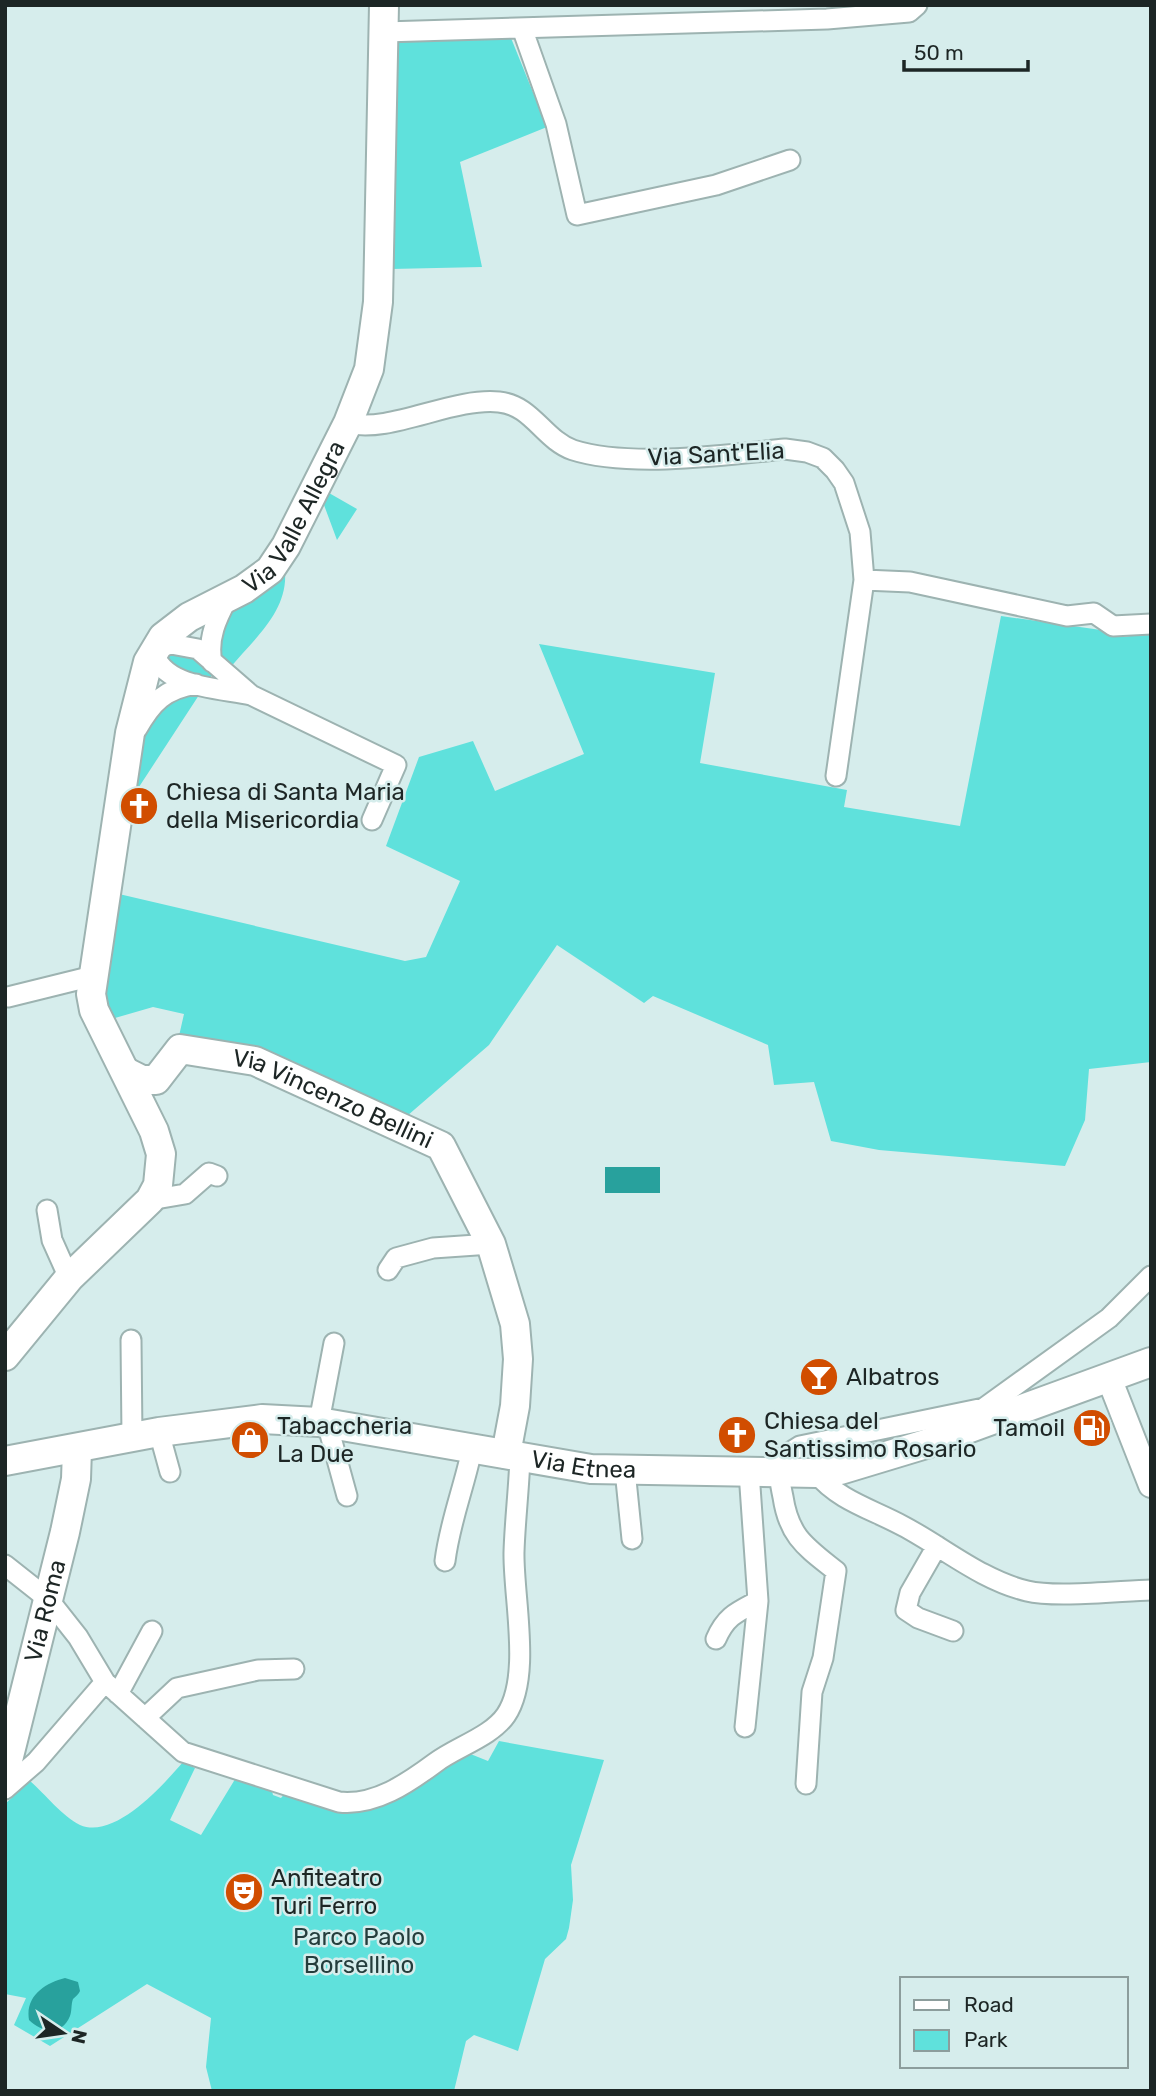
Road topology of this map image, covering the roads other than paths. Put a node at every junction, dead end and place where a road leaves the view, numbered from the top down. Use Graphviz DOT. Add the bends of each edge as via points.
graph roads {
  1 [pos="918,5"];
  2 [pos="763,13"];
  3 [pos="652,15"];
  4 [pos="384,19"];
  5 [pos="523,28"];
  6 [pos="790,160"];
  7 [pos="352,412"];
  8 [pos="864,580"];
  9 [pos="229,596"];
  10 [pos="1151,624"];
  11 [pos="153,649"];
  12 [pos="212,662"];
  13 [pos="196,684"];
  14 [pos="251,695"];
  15 [pos="129,745"];
  16 [pos="836,776"];
  17 [pos="372,820"];
  18 [pos="93,976"];
  19 [pos="8,997"];
  20 [pos="126,1072"];
  21 [pos="163,1075"];
  22 [pos="154,1131"];
  23 [pos="217,1177"];
  24 [pos="150,1200"];
  25 [pos="47,1210"];
  26 [pos="491,1244"];
  27 [pos="388,1270"];
  28 [pos="1151,1276"];
  29 [pos="69,1278"];
  30 [pos="131,1340"];
  31 [pos="334,1343"];
  32 [pos="5,1356"];
  33 [pos="1151,1363"];
  34 [pos="1109,1378"];
  35 [pos="323,1423"];
  36 [pos="145,1434"];
  37 [pos="77,1449"];
  38 [pos="472,1449"];
  39 [pos="513,1455"];
  40 [pos="5,1461"];
  41 [pos="625,1470"];
  42 [pos="170,1472"];
  43 [pos="749,1472"];
  44 [pos="779,1472"];
  45 [pos="816,1474"];
  46 [pos="1151,1485"];
  47 [pos="347,1496"];
  48 [pos="632,1539"];
  49 [pos="937,1546"];
  50 [pos="444,1562"];
  51 [pos="5,1565"];
  52 [pos="1151,1590"];
  53 [pos="48,1599"];
  54 [pos="758,1601"];
  55 [pos="953,1631"];
  56 [pos="152,1632"];
  57 [pos="716,1639"];
  58 [pos="294,1670"];
  59 [pos="112,1688"];
  60 [pos="145,1718"];
  61 [pos="745,1727"];
  62 [pos="9,1776"];
  63 [pos="806,1784"];
  1 -- 2 [label="street" via="909,12"];
  2 -- 3 [label="street"];
  3 -- 5 [label="street"];
  4 -- 5 [label="street"];
  4 -- 7 [label="main road, Via Valle Allegra" via="378,302 369,369"];
  5 -- 6 [label="street" via="555,124 577,215 716,185"];
  7 -- 8 [label="street, Via Sant'Elia" via="367,408 422,412 495,401 522,409 564,446 630,457 701,457 785,449 807,452 823,458 844,483 860,532"];
  7 -- 9 [label="main road, Via Valle Allegra" via="270,570"];
  8 -- 10 [label="street" via="910,582 1067,616 1094,614 1113,626"];
  8 -- 16 [label="street, Via Sant'Elia"];
  9 -- 11 [label="main road, Via Valle Allegra" via="189,617"];
  9 -- 12 [label="street" via="213,628"];
  11 -- 12 [label="street" via="171,644 190,646"];
  11 -- 13 [label="street" via="166,673"];
  11 -- 15 [label="main road, Via Valle Allegra" via="141,682"];
  12 -- 14 [label="street"];
  13 -- 14 [label="street"];
  13 -- 15 [label="street" via="159,697"];
  14 -- 17 [label="street" via="396,765"];
  15 -- 18 [label="main road, Via Valle Allegra"];
  18 -- 19 [label="street"];
  18 -- 20 [label="main road, Via Valle Allegra" via="94,1010"];
  20 -- 21 [label="main road" via="148,1082"];
  20 -- 22 [label="main road, Via Valle Allegra"];
  21 -- 22 [label="main road" via="156,1092"];
  21 -- 26 [label="main road, Via Vincenzo Bellini" via="180,1049 255,1061 441,1146"];
  22 -- 24 [label="main road" via="161,1170"];
  23 -- 24 [label="street" via="209,1173 185,1194"];
  24 -- 29 [label="main road"];
  25 -- 29 [label="street" via="52,1240"];
  26 -- 27 [label="street" via="433,1248 396,1258"];
  26 -- 39 [label="main road, Via Vincenzo Bellini" via="515,1324 518,1359"];
  28 -- 44 [label="street" via="1109,1318 984,1408 800,1446 781,1458"];
  29 -- 32 [label="main road"];
  30 -- 36 [label="street"];
  31 -- 35 [label="street"];
  33 -- 34 [label="main road, Via Etnea"];
  34 -- 45 [label="main road, Via Etnea" via="926,1444"];
  34 -- 46 [label="street"];
  35 -- 36 [label="main road, Via Etnea" via="262,1419"];
  35 -- 38 [label="main road, Via Etnea"];
  35 -- 47 [label="street"];
  36 -- 37 [label="main road, Via Etnea"];
  36 -- 42 [label="street"];
  37 -- 40 [label="main road, Via Etnea"];
  37 -- 53 [label="main road, Via Roma" via="76,1479"];
  38 -- 39 [label="main road, Via Etnea"];
  38 -- 50 [label="street" via="450,1523"];
  39 -- 41 [label="main road, Via Etnea" via="591,1469"];
  39 -- 60 [label="street" via="520,1654 511,1705 484,1734 386,1794 349,1803 183,1752"];
  41 -- 43 [label="main road, Via Etnea"];
  41 -- 48 [label="street"];
  43 -- 44 [label="main road, Via Etnea"];
  43 -- 54 [label="street"];
  44 -- 45 [label="main road, Via Etnea"];
  44 -- 63 [label="street" via="791,1531 836,1571 823,1658 812,1692"];
  45 -- 49 [label="street" via="841,1496"];
  49 -- 52 [label="street" via="989,1577 1029,1592"];
  49 -- 55 [label="street" via="910,1593 906,1610"];
  51 -- 53 [label="street"];
  53 -- 59 [label="street"];
  53 -- 62 [label="main road, Via Roma"];
  54 -- 57 [label="street" via="723,1622"];
  54 -- 61 [label="street"];
  56 -- 59 [label="street"];
  58 -- 60 [label="street" via="258,1670 177,1688"];
  59 -- 60 [label="street"];
  59 -- 62 [label="street"];
}
